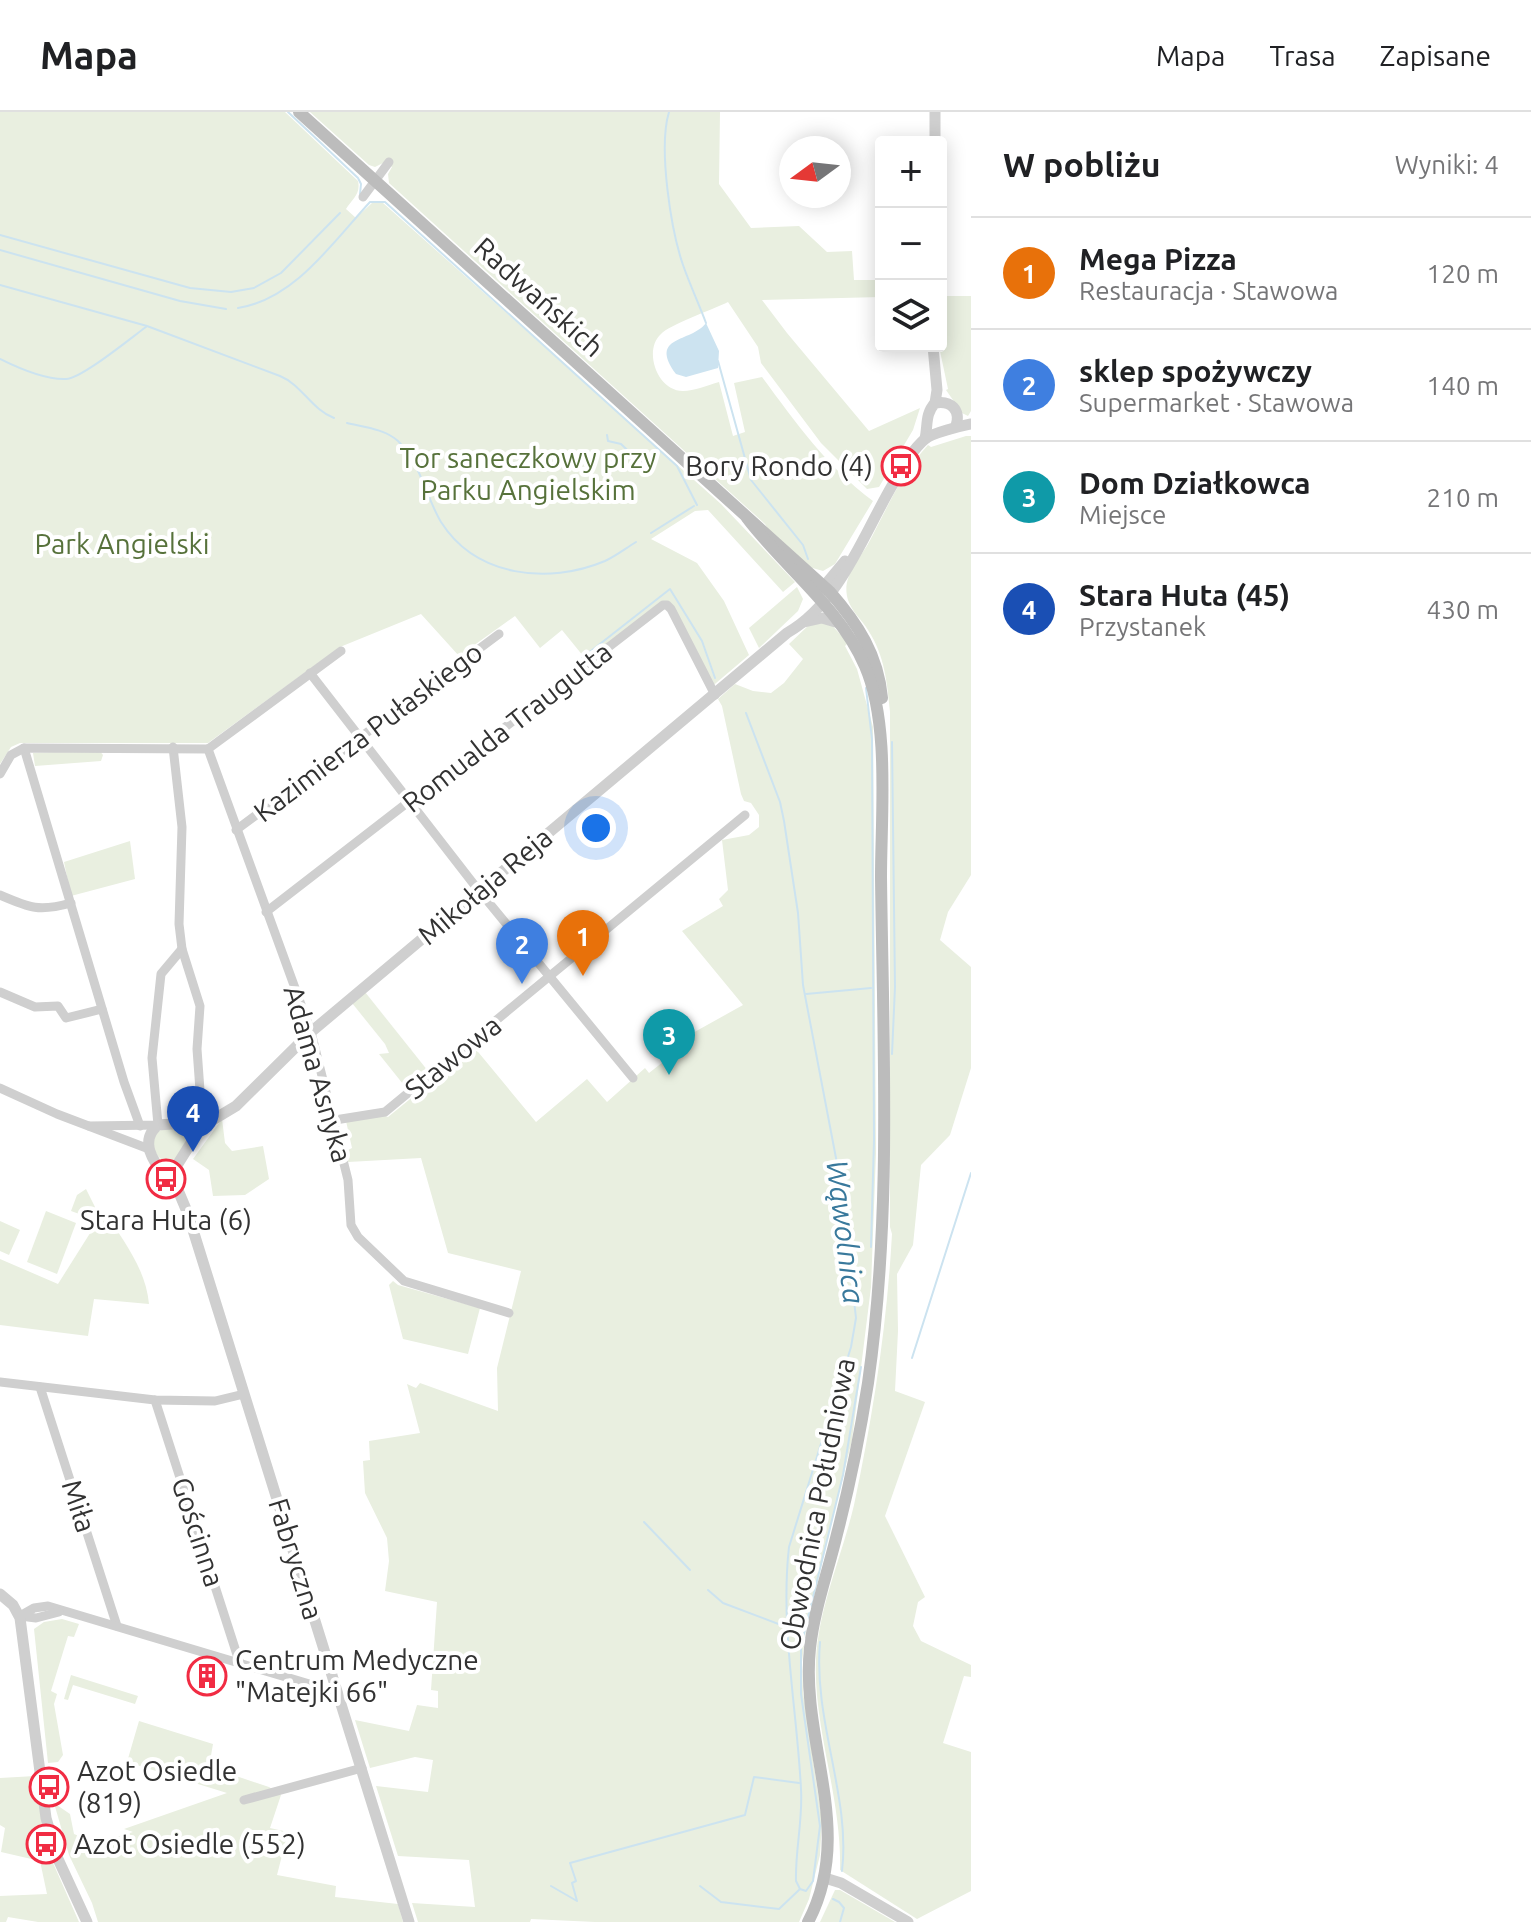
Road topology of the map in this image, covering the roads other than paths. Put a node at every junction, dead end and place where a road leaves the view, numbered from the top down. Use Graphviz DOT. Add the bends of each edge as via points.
graph roads {
  1 [pos="299,112"];
  2 [pos="935,112"];
  3 [pos="935,136"];
  4 [pos="389,162"];
  5 [pos="375,181"];
  6 [pos="363,197"];
  7 [pos="934,352"];
  8 [pos="940,402"];
  9 [pos="957,421"];
  10 [pos="971,424"];
  11 [pos="933,428"];
  12 [pos="864,535"];
  13 [pos="842,578"];
  14 [pos="823,594"];
  15 [pos="844,619"];
  16 [pos="803,622"];
  17 [pos="787,633"];
  18 [pos="499,634"];
  19 [pos="341,651"];
  20 [pos="310,673"];
  21 [pos="715,695"];
  22 [pos="361,737"];
  23 [pos="173,747"];
  24 [pos="24,748"];
  25 [pos="208,749"];
  26 [pos="0,774"];
  27 [pos="410,802"];
  28 [pos="745,815"];
  29 [pos="236,830"];
  30 [pos="480,891"];
  31 [pos="0,895"];
  32 [pos="71,903"];
  33 [pos="266,912"];
  34 [pos="182,949"];
  35 [pos="551,976"];
  36 [pos="0,992"];
  37 [pos="102,1009"];
  38 [pos="311,1032"];
  39 [pos="633,1078"];
  40 [pos="0,1088"];
  41 [pos="335,1120"];
  42 [pos="176,1122"];
  43 [pos="201,1122"];
  44 [pos="158,1125"];
  45 [pos="89,1126"];
  46 [pos="140,1126"];
  47 [pos="190,1144"];
  48 [pos="149,1149"];
  49 [pos="181,1161"];
  50 [pos="155,1162"];
  51 [pos="180,1197"];
  52 [pos="392,1272"];
  53 [pos="384,1280"];
  54 [pos="509,1313"];
  55 [pos="0,1382"];
  56 [pos="40,1387"];
  57 [pos="244,1394"];
  58 [pos="155,1400"];
  59 [pos="0,1594"];
  60 [pos="20,1616"];
  61 [pos="117,1626"];
  62 [pos="240,1664"];
  63 [pos="337,1690"];
  64 [pos="362,1768"];
  65 [pos="244,1800"];
  66 [pos="825,1878"];
  67 [pos="87,1922"];
  68 [pos="409,1922"];
  69 [pos="808,1922"];
  70 [pos="908,1922"];
  1 -- 5 [label="main road, Radwańskich"];
  2 -- 3 [label="street"];
  4 -- 5 [label="street"];
  5 -- 6 [label="street"];
  5 -- 14 [label="main road, Radwańskich" via="747,518 769,547"];
  7 -- 8 [label="street"];
  8 -- 9 [label="street" via="953,406"];
  8 -- 11 [label="street" via="927,414"];
  9 -- 10 [label="street"];
  9 -- 11 [label="street" via="946,432"];
  11 -- 12 [label="street, Mikołaja Reja"];
  12 -- 13 [label="street, Mikołaja Reja"];
  12 -- 14 [label="street, Mikołaja Reja"];
  13 -- 14 [label="street, Mikołaja Reja"];
  13 -- 15 [label="street"];
  14 -- 15 [label="main road, Radwańskich"];
  14 -- 16 [label="street, Mikołaja Reja"];
  14 -- 17 [label="street, Mikołaja Reja"];
  15 -- 16 [label="street"];
  15 -- 66 [label="main road, Obwodnica Południowa" via="869,646 878,673 883,725 883,1083 878,1295 860,1431 808,1664 828,1809"];
  16 -- 17 [label="street, Mikołaja Reja"];
  17 -- 21 [label="street, Mikołaja Reja"];
  18 -- 22 [label="street, Kazimierza Pułaskiego"];
  19 -- 20 [label="street"];
  20 -- 22 [label="street"];
  20 -- 25 [label="street"];
  21 -- 27 [label="street, Romualda Traugutta" via="671,609 663,605"];
  21 -- 30 [label="street, Mikołaja Reja"];
  22 -- 27 [label="street"];
  22 -- 29 [label="street, Kazimierza Pułaskiego"];
  23 -- 24 [label="street"];
  23 -- 25 [label="street"];
  23 -- 34 [label="street" via="182,827"];
  24 -- 26 [label="street" via="11,755"];
  24 -- 32 [label="street"];
  25 -- 29 [label="street, Adama Asnyka"];
  27 -- 30 [label="street"];
  27 -- 33 [label="street, Romualda Traugutta"];
  28 -- 35 [label="street, Stawowa"];
  29 -- 33 [label="street, Adama Asnyka"];
  30 -- 35 [label="street"];
  30 -- 38 [label="street, Mikołaja Reja"];
  31 -- 32 [label="street" via="33,910"];
  32 -- 37 [label="street"];
  33 -- 38 [label="street, Adama Asnyka"];
  34 -- 43 [label="street" via="200,1006"];
  34 -- 44 [label="street" via="161,974 152,1058"];
  35 -- 39 [label="street"];
  35 -- 41 [label="street, Stawowa" via="385,1112"];
  36 -- 37 [label="street" via="35,1007 58,1006 66,1018"];
  37 -- 46 [label="street"];
  38 -- 41 [label="street, Adama Asnyka"];
  38 -- 43 [label="street, Mikołaja Reja" via="246,1097"];
  40 -- 45 [label="street"];
  41 -- 52 [label="street, Adama Asnyka" via="353,1230"];
  42 -- 43 [label="street"];
  42 -- 44 [label="street"];
  42 -- 47 [label="street" via="189,1129"];
  43 -- 47 [label="street"];
  44 -- 46 [label="street"];
  44 -- 48 [label="street" via="150,1133"];
  45 -- 46 [label="street"];
  45 -- 48 [label="street"];
  47 -- 49 [label="street"];
  48 -- 50 [label="street"];
  49 -- 50 [label="street" via="168,1166"];
  49 -- 51 [label="street, Fabryczna" via="173,1173"];
  50 -- 51 [label="street, Fabryczna"];
  51 -- 57 [label="street, Fabryczna"];
  52 -- 53 [label="street"];
  52 -- 54 [label="street, Adama Asnyka" via="404,1281"];
  55 -- 56 [label="street"];
  56 -- 58 [label="street"];
  56 -- 61 [label="street, Miła"];
  57 -- 58 [label="street" via="208,1402"];
  57 -- 63 [label="street, Fabryczna"];
  58 -- 62 [label="street, Gościnna"];
  59 -- 60 [label="street"];
  60 -- 61 [label="street" via="66,1611"];
  60 -- 67 [label="street" via="46,1818"];
  61 -- 62 [label="street"];
  62 -- 63 [label="street"];
  63 -- 64 [label="street, Fabryczna"];
  64 -- 65 [label="street"];
  64 -- 68 [label="street, Fabryczna"];
  66 -- 69 [label="main road, Obwodnica Południowa"];
  66 -- 70 [label="street"];
}
